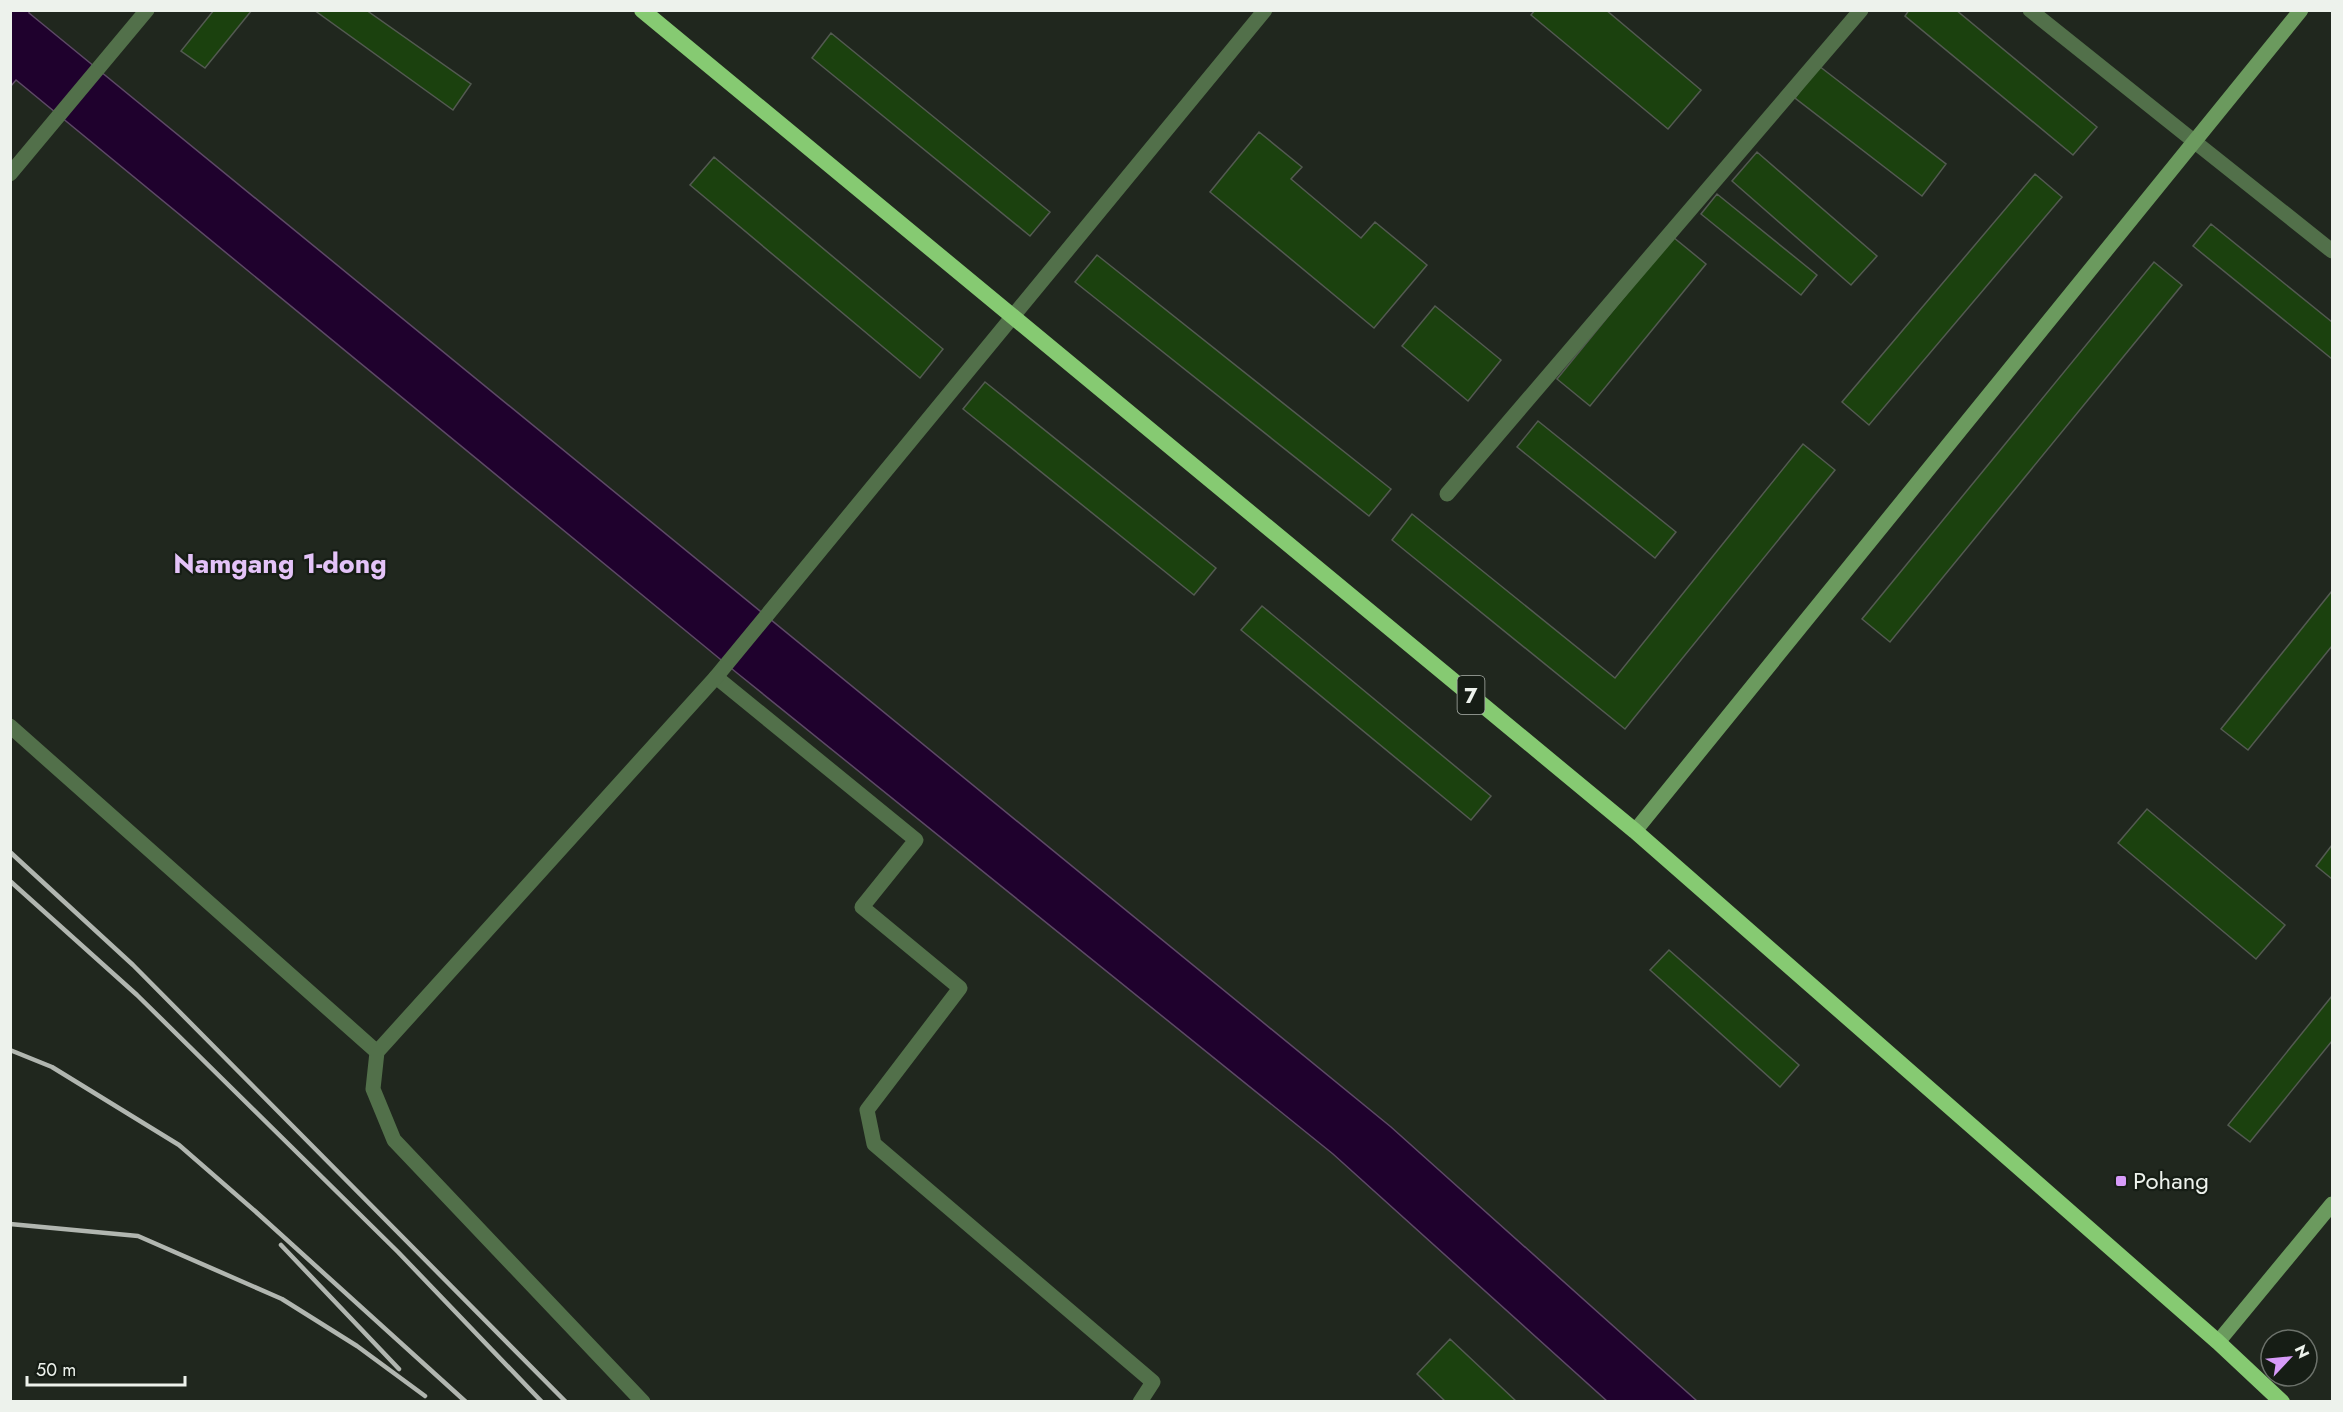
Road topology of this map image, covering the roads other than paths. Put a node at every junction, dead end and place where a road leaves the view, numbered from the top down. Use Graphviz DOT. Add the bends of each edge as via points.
graph roads {
  1 [pos="147,10"];
  2 [pos="642,10"];
  3 [pos="1265,10"];
  4 [pos="1861,10"];
  5 [pos="2030,10"];
  6 [pos="2301,10"];
  7 [pos="2195,142"];
  8 [pos="10,174"];
  9 [pos="2332,251"];
  10 [pos="1014,317"];
  11 [pos="1447,494"];
  12 [pos="716,678"];
  13 [pos="10,726"];
  14 [pos="1635,831"];
  15 [pos="377,1053"];
  16 [pos="2332,1204"];
  17 [pos="2218,1342"];
  18 [pos="642,1401"];
  19 [pos="1140,1401"];
  20 [pos="2282,1401"];
  1 -- 8 [label="street"];
  2 -- 10 [label="highway, 7"];
  3 -- 10 [label="street"];
  4 -- 11 [label="street"];
  5 -- 7 [label="street"];
  6 -- 7 [label="main road"];
  7 -- 9 [label="street"];
  7 -- 14 [label="main road"];
  10 -- 12 [label="street"];
  10 -- 14 [label="highway, 7"];
  12 -- 15 [label="street"];
  12 -- 19 [label="street" via="916,840 862,907 960,988 867,1110 874,1144 1153,1382"];
  13 -- 15 [label="street"];
  14 -- 17 [label="highway, 7"];
  15 -- 18 [label="street" via="373,1089 394,1140"];
  16 -- 17 [label="main road"];
  17 -- 20 [label="highway, 7"];
}
